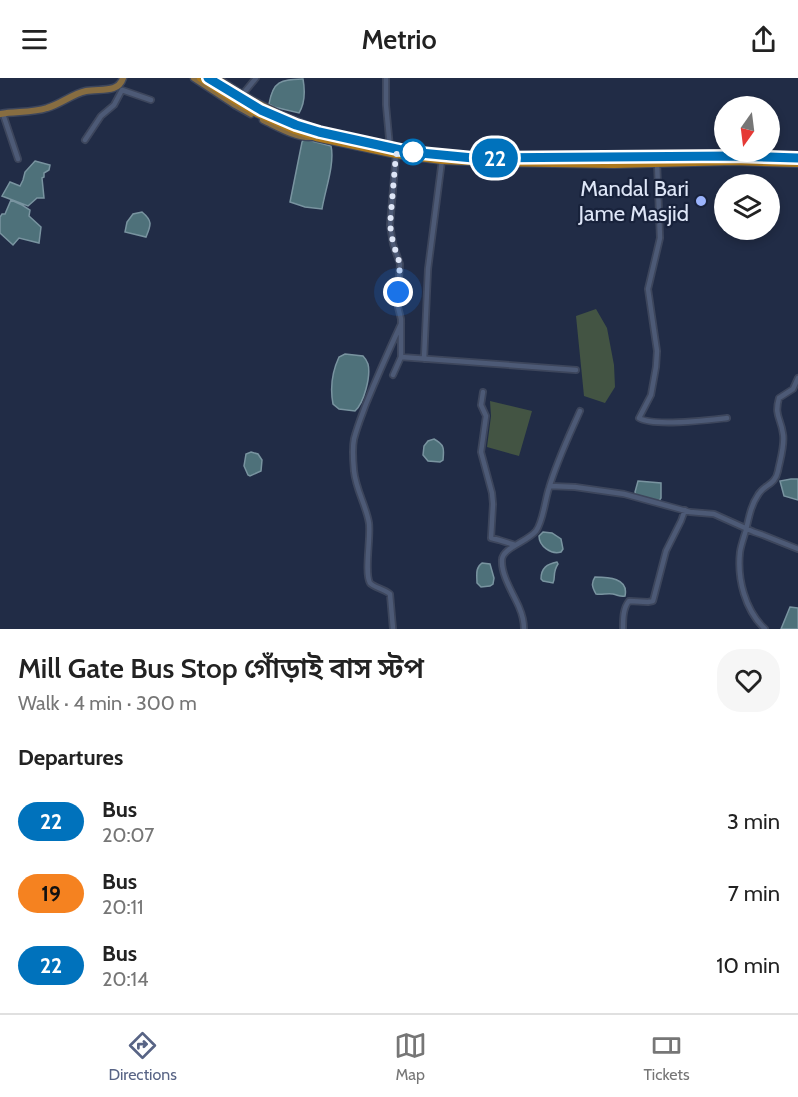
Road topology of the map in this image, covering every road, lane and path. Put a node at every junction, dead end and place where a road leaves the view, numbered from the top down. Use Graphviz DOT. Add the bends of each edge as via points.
graph roads {
  1 [pos="123,78"];
  2 [pos="194,78"];
  3 [pos="201,78"];
  4 [pos="208,78"];
  5 [pos="217,78"];
  6 [pos="256,78"];
  7 [pos="386,78"];
  8 [pos="119,88"];
  9 [pos="242,95"];
  10 [pos="151,100"];
  11 [pos="1,114"];
  12 [pos="317,135"];
  13 [pos="85,140"];
  14 [pos="393,151"];
  15 [pos="798,158"];
  16 [pos="18,159"];
  17 [pos="442,160"];
  18 [pos="589,160"];
  19 [pos="657,162"];
  20 [pos="798,163"];
  21 [pos="401,324"];
  22 [pos="401,357"];
  23 [pos="424,358"];
  24 [pos="576,370"];
  25 [pos="393,375"];
  26 [pos="798,378"];
  27 [pos="483,392"];
  28 [pos="580,411"];
  29 [pos="727,418"];
  30 [pos="550,486"];
  31 [pos="685,510"];
  32 [pos="746,529"];
  33 [pos="515,546"];
  34 [pos="798,549"];
  35 [pos="393,629"];
  36 [pos="524,629"];
  37 [pos="623,629"];
  38 [pos="765,629"];
  1 -- 8 [label="main road"];
  2 -- 12 [label="main road" via="279,128 305,137"];
  3 -- 12 [label="highway" via="269,119"];
  4 -- 12 [label="highway" via="239,98"];
  5 -- 9 [label="main road"];
  6 -- 9 [label="street"];
  7 -- 14 [label="street"];
  8 -- 10 [label="street"];
  8 -- 11 [label="main road" via="84,91 44,109"];
  8 -- 13 [label="street" via="114,105"];
  9 -- 12 [label="main road" via="308,125"];
  11 -- 16 [label="street"];
  12 -- 14 [label="highway"];
  14 -- 17 [label="highway"];
  14 -- 18 [label="highway" via="473,158"];
  14 -- 21 [label="street" via="390,225 400,264"];
  15 -- 18 [label="highway"];
  17 -- 18 [label="highway"];
  17 -- 23 [label="street" via="429,269"];
  18 -- 19 [label="highway"];
  19 -- 20 [label="highway"];
  19 -- 29 [label="street" via="660,238 648,289 657,368 651,395 639,418 672,422"];
  21 -- 22 [label="street"];
  21 -- 35 [label="street" via="374,383 353,449 355,483 369,520 369,581 390,594"];
  22 -- 23 [label="street"];
  22 -- 25 [label="street"];
  23 -- 24 [label="street"];
  26 -- 32 [label="street" via="793,389 778,398 776,408 783,433 779,469 772,483 757,495"];
  27 -- 33 [label="street" via="481,405 486,416 482,452 492,493 491,538"];
  28 -- 30 [label="street"];
  30 -- 31 [label="street" via="624,494"];
  30 -- 33 [label="street" via="536,531"];
  31 -- 32 [label="street" via="714,514"];
  31 -- 37 [label="street" via="666,551 652,601 627,602"];
  32 -- 34 [label="street"];
  32 -- 38 [label="street" via="740,575 752,613"];
  33 -- 36 [label="street" via="502,555 501,561"];
}
